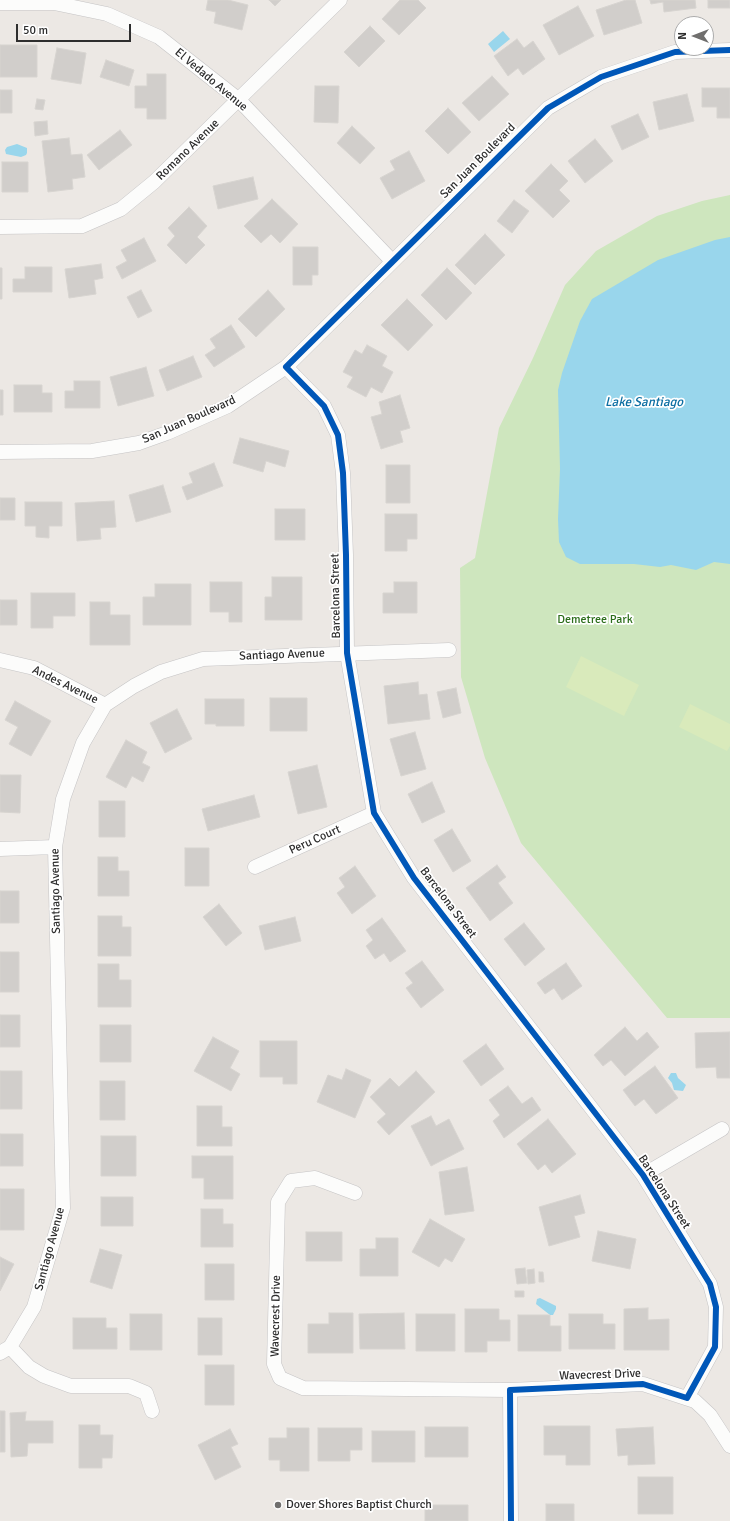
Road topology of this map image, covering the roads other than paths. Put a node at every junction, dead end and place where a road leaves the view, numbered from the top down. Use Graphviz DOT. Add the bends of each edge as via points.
graph roads {
  1 [pos="340,0"];
  2 [pos="0,3"];
  3 [pos="730,50"];
  4 [pos="238,100"];
  5 [pos="0,227"];
  6 [pos="392,261"];
  7 [pos="286,367"];
  8 [pos="0,452"];
  9 [pos="449,650"];
  10 [pos="347,653"];
  11 [pos="0,660"];
  12 [pos="105,705"];
  13 [pos="374,813"];
  14 [pos="54,847"];
  15 [pos="0,848"];
  16 [pos="255,867"];
  17 [pos="722,1129"];
  18 [pos="643,1176"];
  19 [pos="355,1193"];
  20 [pos="5,1350"];
  21 [pos="510,1390"];
  22 [pos="688,1398"];
  23 [pos="152,1411"];
  24 [pos="730,1446"];
  25 [pos="511,1521"];
  1 -- 4 [label="street, Romano Avenue"];
  2 -- 4 [label="street, El Vedado Avenue" via="54,3 108,14 159,37"];
  3 -- 6 [label="street, San Juan Boulevard" via="675,52 601,77 548,108"];
  4 -- 5 [label="street, Romano Avenue" via="154,182 121,209 82,226"];
  4 -- 6 [label="street, El Vedado Avenue"];
  6 -- 7 [label="street, San Juan Boulevard"];
  7 -- 8 [label="street, San Juan Boulevard" via="228,406 139,443 92,451"];
  7 -- 10 [label="street, Barcelona Street" via="324,406 338,435 343,473"];
  9 -- 10 [label="street, Santiago Avenue"];
  10 -- 12 [label="street, Santiago Avenue" via="203,659 161,672"];
  10 -- 13 [label="street, Barcelona Street"];
  11 -- 12 [label="street, Andes Avenue" via="34,668"];
  12 -- 14 [label="street, Santiago Avenue" via="82,743 63,799"];
  13 -- 16 [label="street, Peru Court"];
  13 -- 18 [label="street, Barcelona Street" via="414,878"];
  14 -- 15 [label="street"];
  14 -- 20 [label="street, Santiago Avenue" via="63,1208 34,1307"];
  17 -- 18 [label="street"];
  18 -- 22 [label="street, Barcelona Street" via="710,1284 716,1307 715,1347"];
  19 -- 21 [label="street, Wavecrest Drive" via="315,1178 292,1181 278,1202 274,1364 280,1378 303,1388"];
  20 -- 23 [label="street" via="39,1373 71,1386 129,1386 146,1394"];
  21 -- 22 [label="street, Wavecrest Drive" via="643,1384"];
  21 -- 25 [label="street"];
  22 -- 24 [label="street, Wavecrest Drive" via="710,1415"];
}
